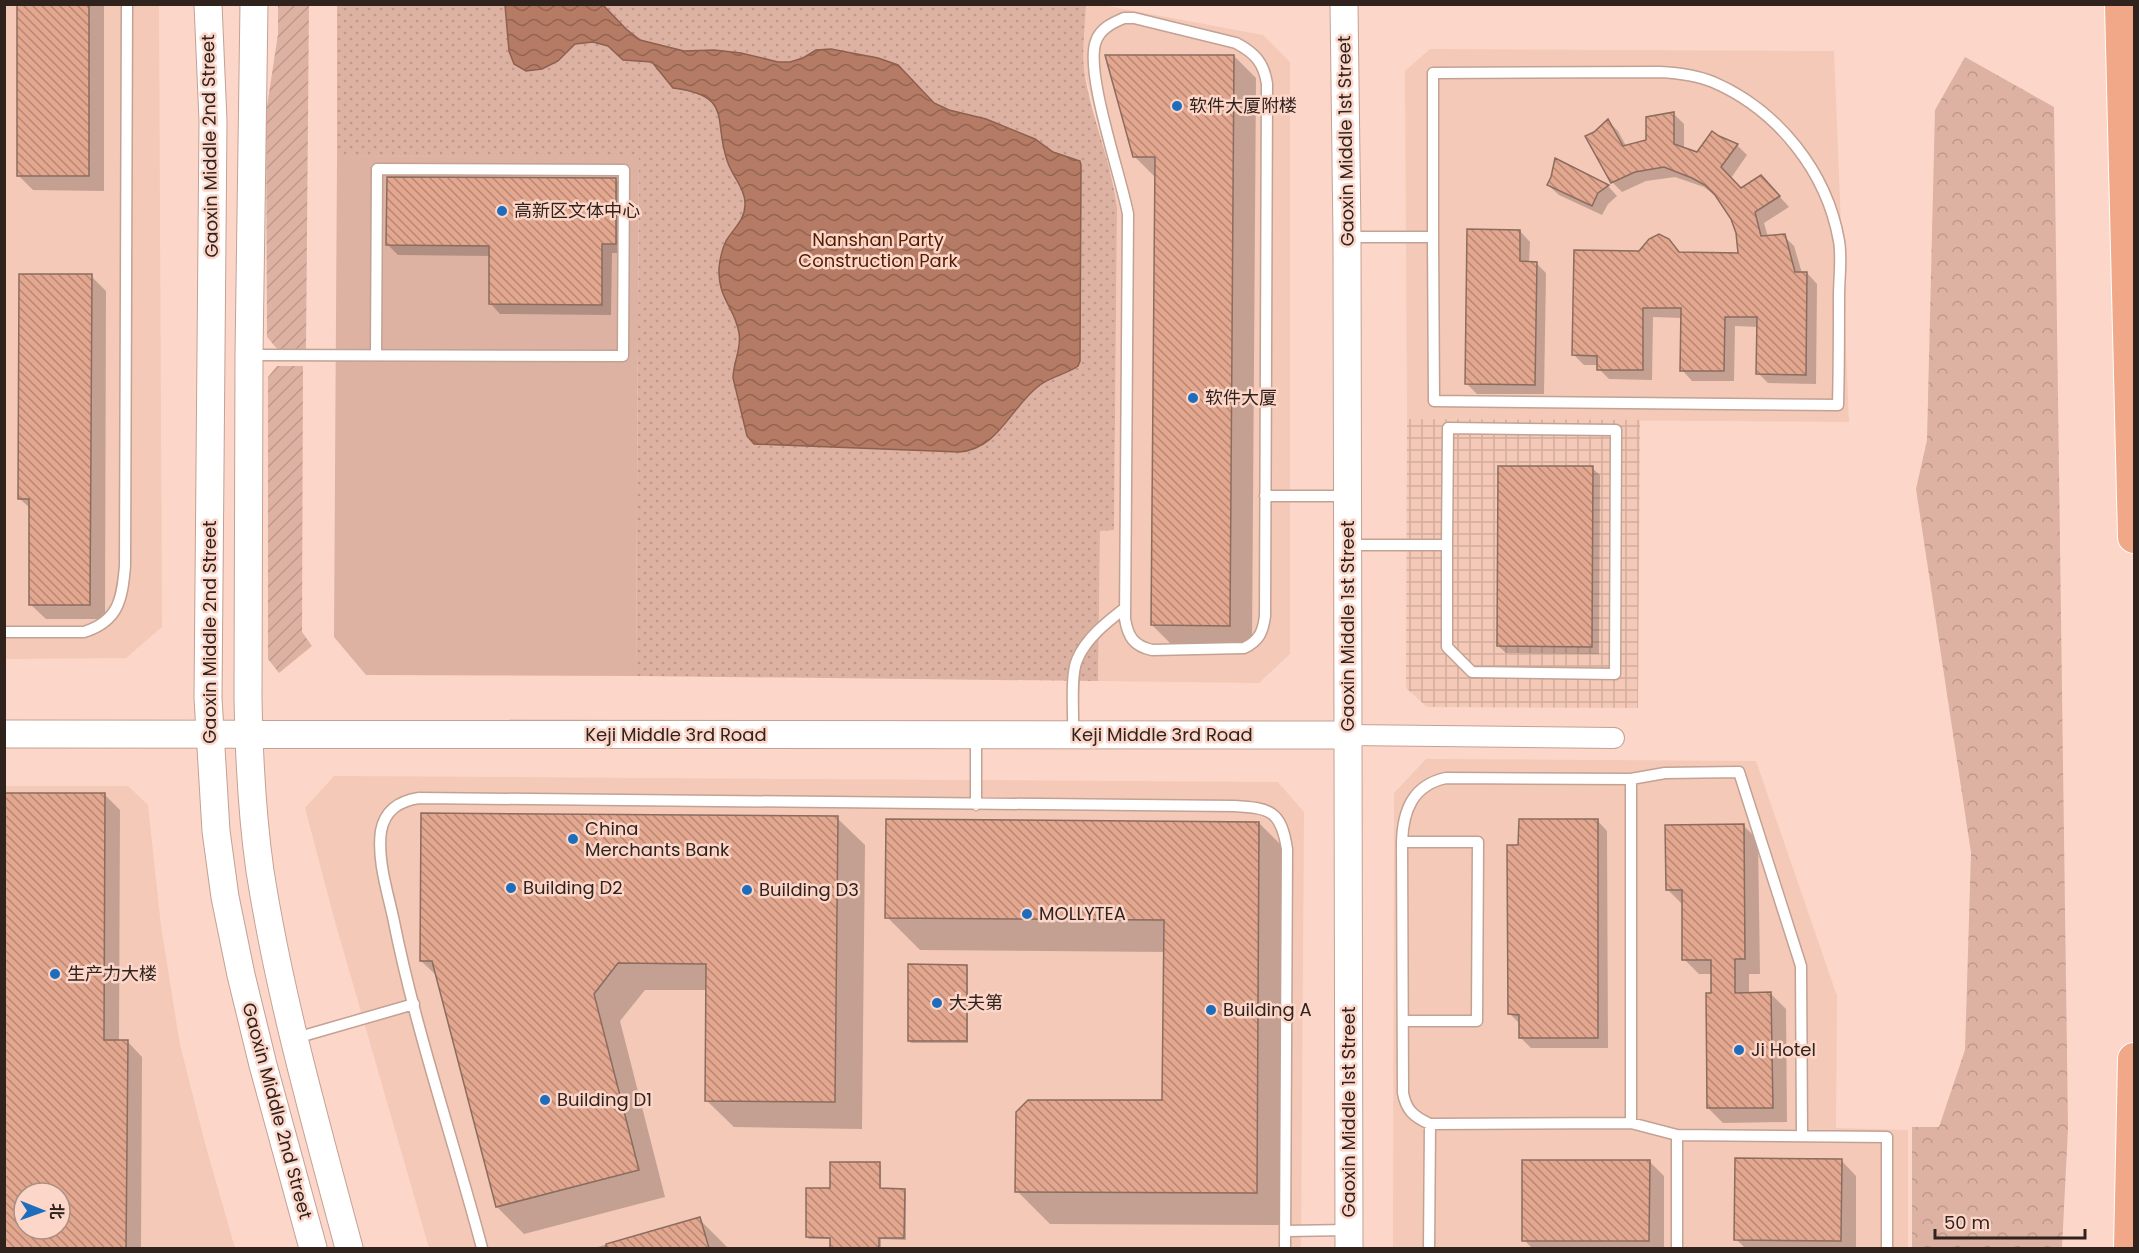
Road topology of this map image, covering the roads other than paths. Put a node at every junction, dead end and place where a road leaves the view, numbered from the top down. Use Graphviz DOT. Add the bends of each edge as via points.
graph roads {
  1 [pos="127,4"];
  2 [pos="207,4"];
  3 [pos="254,4"];
  4 [pos="1344,4"];
  5 [pos="2121,4"];
  6 [pos="1347,237"];
  7 [pos="1433,237"];
  8 [pos="249,355"];
  9 [pos="376,355"];
  10 [pos="1265,496"];
  11 [pos="1348,496"];
  12 [pos="2134,537"];
  13 [pos="1348,545"];
  14 [pos="1447,545"];
  15 [pos="1125,608"];
  16 [pos="4,632"];
  17 [pos="4,734"];
  18 [pos="208,734"];
  19 [pos="249,734"];
  20 [pos="976,735"];
  21 [pos="1073,735"];
  22 [pos="1348,735"];
  23 [pos="1614,738"];
  24 [pos="1630,779"];
  25 [pos="976,805"];
  26 [pos="1402,842"];
  27 [pos="414,1004"];
  28 [pos="1403,1021"];
  29 [pos="294,1039"];
  30 [pos="2134,1059"];
  31 [pos="1631,1123"];
  32 [pos="1430,1124"];
  33 [pos="1677,1135"];
  34 [pos="1802,1135"];
  35 [pos="1285,1231"];
  36 [pos="1349,1239"];
  37 [pos="313,1248"];
  38 [pos="349,1248"];
  39 [pos="482,1248"];
  40 [pos="1285,1248"];
  41 [pos="1429,1248"];
  42 [pos="1677,1248"];
  43 [pos="1887,1248"];
  44 [pos="2130,1248"];
  1 -- 16 [label="lane" via="123,585 118,608 97,628 84,632"];
  2 -- 18 [label="street, Gaoxin Middle 2nd Street" via="213,121"];
  3 -- 8 [label="street, Gaoxin Middle 2nd Street"];
  4 -- 6 [label="street, Gaoxin Middle 1st Street"];
  5 -- 12 [label="main road"];
  6 -- 7 [label="lane"];
  6 -- 11 [label="street, Gaoxin Middle 1st Street"];
  7 -- 7 [label="lane" via="1434,401 1838,405 1839,243 1833,214 1809,163 1783,131 1758,109 1713,82 1660,72 1433,73"];
  8 -- 9 [label="lane"];
  8 -- 19 [label="street, Gaoxin Middle 2nd Street"];
  9 -- 9 [label="lane" via="623,356 624,170 377,169"];
  10 -- 11 [label="lane"];
  10 -- 15 [label="lane" via="1265,616 1260,636 1253,644 1233,650 1143,648 1127,632"];
  10 -- 15 [label="lane" via="1265,69 1247,48 1236,43 1124,18 1100,34 1093,63 1128,214"];
  11 -- 13 [label="street, Gaoxin Middle 1st Street"];
  13 -- 14 [label="lane"];
  13 -- 22 [label="street, Gaoxin Middle 1st Street"];
  14 -- 14 [label="lane" via="1448,428 1616,430 1615,674 1472,672 1447,647"];
  15 -- 21 [label="lane" via="1094,635 1077,660"];
  17 -- 18 [label="street, Keji Middle 3rd Road"];
  18 -- 19 [label="street, Keji Middle 3rd Road"];
  18 -- 37 [label="street, Gaoxin Middle 2nd Street" via="216,831 228,909 263,1065"];
  19 -- 20 [label="street, Keji Middle 3rd Road"];
  19 -- 29 [label="street, Gaoxin Middle 2nd Street" via="260,870"];
  20 -- 21 [label="street, Keji Middle 3rd Road"];
  20 -- 25 [label="lane"];
  21 -- 22 [label="street, Keji Middle 3rd Road"];
  22 -- 23 [label="street"];
  22 -- 36 [label="street, Gaoxin Middle 1st Street"];
  24 -- 26 [label="lane" via="1434,781 1416,794 1410,804"];
  24 -- 31 [label="lane"];
  24 -- 34 [label="lane" via="1665,773 1739,772 1801,966"];
  25 -- 27 [label="lane" via="438,798 405,801 386,816 381,848 401,959"];
  25 -- 35 [label="lane" via="1254,807 1279,819 1287,849"];
  26 -- 28 [label="lane"];
  26 -- 28 [label="lane" via="1478,843 1477,1021"];
  27 -- 29 [label="lane"];
  27 -- 39 [label="lane"];
  28 -- 32 [label="lane" via="1405,1103 1412,1113"];
  29 -- 38 [label="street, Gaoxin Middle 2nd Street"];
  30 -- 44 [label="main road"];
  31 -- 32 [label="lane"];
  31 -- 33 [label="lane"];
  32 -- 41 [label="lane"];
  33 -- 34 [label="lane"];
  33 -- 42 [label="lane"];
  34 -- 43 [label="lane" via="1887,1137"];
  35 -- 36 [label="lane"];
  35 -- 40 [label="lane"];
}
